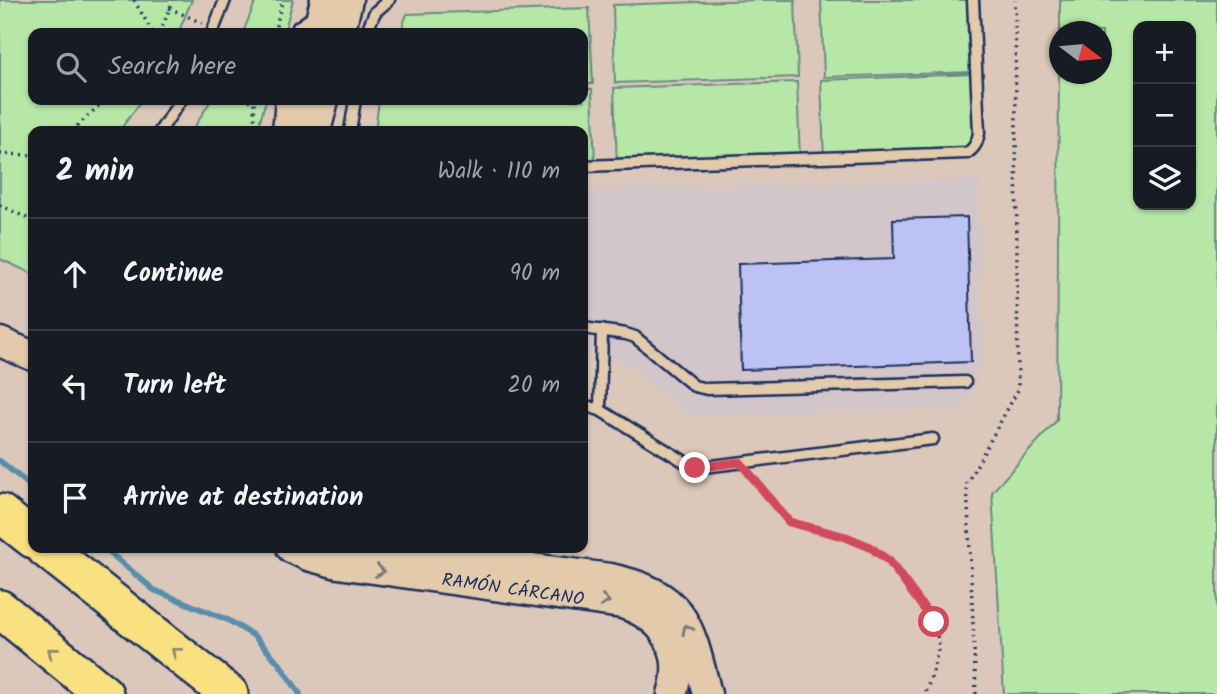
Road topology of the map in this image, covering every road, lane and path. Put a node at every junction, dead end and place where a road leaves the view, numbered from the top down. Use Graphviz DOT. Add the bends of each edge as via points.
graph roads {
  1 [pos="134,0"];
  2 [pos="173,0"];
  3 [pos="225,0"];
  4 [pos="283,0"];
  5 [pos="389,0"];
  6 [pos="973,0"];
  7 [pos="1015,0"];
  8 [pos="169,9"];
  9 [pos="328,11"];
  10 [pos="150,28"];
  11 [pos="162,28"];
  12 [pos="207,28"];
  13 [pos="214,28"];
  14 [pos="275,28"];
  15 [pos="298,28"];
  16 [pos="337,28"];
  17 [pos="368,28"];
  18 [pos="100,105"];
  19 [pos="178,105"];
  20 [pos="254,105"];
  21 [pos="281,105"];
  22 [pos="299,105"];
  23 [pos="323,105"];
  24 [pos="354,105"];
  25 [pos="77,126"];
  26 [pos="163,126"];
  27 [pos="255,126"];
  28 [pos="278,126"];
  29 [pos="293,126"];
  30 [pos="317,126"];
  31 [pos="351,126"];
  32 [pos="0,154"];
  33 [pos="28,155"];
  34 [pos="588,166"];
  35 [pos="0,205"];
  36 [pos="28,219"];
  37 [pos="588,328"];
  38 [pos="603,330"];
  39 [pos="965,382"];
  40 [pos="588,406"];
  41 [pos="600,410"];
  42 [pos="933,439"];
  43 [pos="740,462"];
  44 [pos="0,513"];
  45 [pos="28,535"];
  46 [pos="50,553"];
  47 [pos="304,553"];
  48 [pos="416,553"];
  49 [pos="0,609"];
  50 [pos="104,694"];
  51 [pos="229,694"];
  52 [pos="672,694"];
  53 [pos="707,694"];
  54 [pos="925,694"];
  55 [pos="975,694"];
  1 -- 10 [label="path"];
  2 -- 8 [label="path"];
  3 -- 13 [label="lane"];
  4 -- 14 [label="path"];
  5 -- 17 [label="lane" via="374,12"];
  6 -- 34 [label="lane" via="979,132 977,143 967,153"];
  7 -- 55 [label="path" via="1018,390 967,483"];
  8 -- 11 [label="path"];
  8 -- 12 [label="path"];
  9 -- 15 [label="lane"];
  9 -- 16 [label="main road"];
  18 -- 25 [label="path"];
  19 -- 26 [label="lane"];
  20 -- 27 [label="path"];
  21 -- 28 [label="lane"];
  22 -- 29 [label="main road"];
  23 -- 30 [label="main road"];
  24 -- 31 [label="lane"];
  32 -- 33 [label="path"];
  35 -- 36 [label="path"];
  37 -- 38 [label="lane"];
  38 -- 39 [label="lane" via="635,337 694,386 707,389"];
  38 -- 41 [label="lane"];
  40 -- 41 [label="lane"];
  41 -- 43 [label="lane" via="695,468"];
  42 -- 43 [label="lane"];
  43 -- 54 [label="path" via="789,522 846,537 889,561 934,622 939,645"];
  44 -- 45 [label="highway"];
  51 -- 46 [label="highway, one-way"];
  47 -- 52 [label="main road, RAMÓN CÁRCANO, one-way" via="356,567 632,607 659,625 672,645 676,659"];
  53 -- 48 [label="main road, RAMÓN CÁRCANO, one-way" via="691,634 675,608 654,591 610,578"];
  50 -- 49 [label="highway, one-way"];
}
